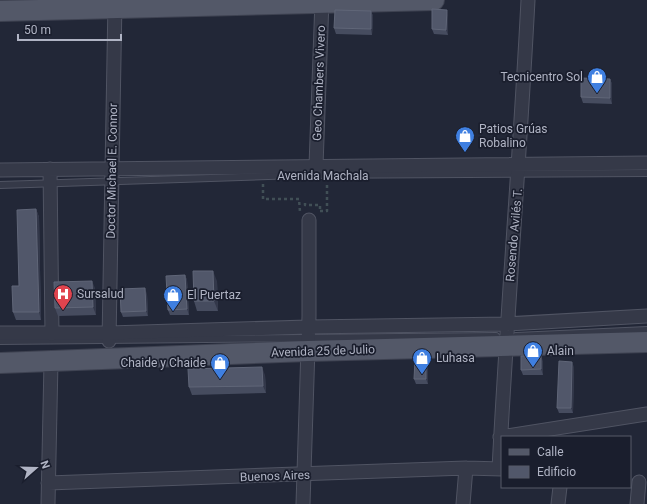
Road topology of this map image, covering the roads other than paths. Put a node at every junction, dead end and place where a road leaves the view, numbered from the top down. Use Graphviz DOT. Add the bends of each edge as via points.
graph roads {
  1 [pos="434,0"];
  2 [pos="528,0"];
  3 [pos="322,2"];
  4 [pos="115,4"];
  5 [pos="0,11"];
  6 [pos="647,163"];
  7 [pos="316,166"];
  8 [pos="50,169"];
  9 [pos="111,169"];
  10 [pos="0,170"];
  11 [pos="519,170"];
  12 [pos="647,172"];
  13 [pos="111,182"];
  14 [pos="51,184"];
  15 [pos="0,185"];
  16 [pos="306,216"];
  17 [pos="647,316"];
  18 [pos="647,330"];
  19 [pos="0,333"];
  20 [pos="52,334"];
  21 [pos="506,336"];
  22 [pos="109,337"];
  23 [pos="308,339"];
  24 [pos="0,342"];
  25 [pos="647,342"];
  26 [pos="51,362"];
  27 [pos="0,364"];
  28 [pos="647,414"];
  29 [pos="506,436"];
  30 [pos="500,437"];
  31 [pos="466,468"];
  32 [pos="500,469"];
  33 [pos="304,475"];
  34 [pos="639,482"];
  35 [pos="48,483"];
  36 [pos="560,488"];
  37 [pos="48,504"];
  38 [pos="303,504"];
  39 [pos="463,504"];
  40 [pos="558,504"];
  41 [pos="637,504"];
  1 -- 3 [label="main road"];
  2 -- 11 [label="street, Rosendo Avilés T."];
  3 -- 4 [label="main road"];
  3 -- 7 [label="street, Geo Chambers Vivero"];
  4 -- 5 [label="main road"];
  4 -- 9 [label="street, Doctor Michael E. Connor"];
  6 -- 11 [label="street, Avenida Machala"];
  7 -- 9 [label="street, Avenida Machala"];
  7 -- 11 [label="street, Avenida Machala"];
  8 -- 9 [label="street, Avenida Machala"];
  8 -- 10 [label="street, Avenida Machala"];
  8 -- 14 [label="street"];
  9 -- 13 [label="street, Doctor Michael E. Connor"];
  11 -- 12 [label="lane, Avenida Machala"];
  11 -- 13 [label="lane, Avenida Machala"];
  11 -- 21 [label="street, Rosendo Avilés T."];
  13 -- 14 [label="lane, Avenida Machala"];
  13 -- 22 [label="street, Doctor Michael E. Connor"];
  14 -- 15 [label="lane, Avenida Machala"];
  14 -- 20 [label="street"];
  16 -- 23 [label="street"];
  17 -- 21 [label="street, Avenida 25 de Julio"];
  18 -- 21 [label="lane, Avenida 25 de Julio"];
  19 -- 20 [label="street, Avenida 25 de Julio"];
  20 -- 22 [label="street, Avenida 25 de Julio"];
  21 -- 23 [label="main road, Avenida 25 de Julio"];
  21 -- 25 [label="main road, Avenida 25 de Julio"];
  21 -- 30 [label="street, Rosendo Avilés T."];
  22 -- 23 [label="street, Avenida 25 de Julio"];
  22 -- 24 [label="lane, Avenida 25 de Julio"];
  23 -- 26 [label="main road, Avenida 25 de Julio"];
  23 -- 33 [label="street"];
  26 -- 27 [label="main road, Avenida 25 de Julio"];
  26 -- 35 [label="street"];
  28 -- 29 [label="street"];
  30 -- 32 [label="street, Rosendo Avilés T."];
  31 -- 32 [label="street, Buenos Aires"];
  31 -- 33 [label="street, Buenos Aires"];
  31 -- 39 [label="street"];
  33 -- 35 [label="street, Buenos Aires"];
  33 -- 38 [label="street"];
  34 -- 41 [label="street"];
  35 -- 37 [label="street"];
  36 -- 40 [label="street"];
}
